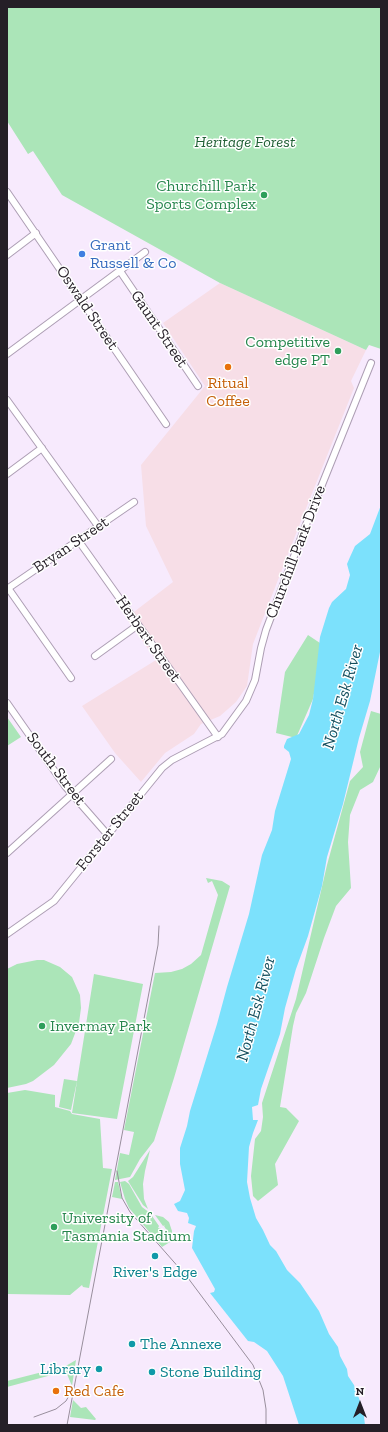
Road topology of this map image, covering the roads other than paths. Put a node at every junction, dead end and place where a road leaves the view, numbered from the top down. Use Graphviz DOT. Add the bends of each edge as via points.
graph roads {
  1 [pos="7,192"];
  2 [pos="36,233"];
  3 [pos="145,252"];
  4 [pos="7,255"];
  5 [pos="120,271"];
  6 [pos="81,299"];
  7 [pos="7,354"];
  8 [pos="371,363"];
  9 [pos="198,386"];
  10 [pos="7,400"];
  11 [pos="166,424"];
  12 [pos="42,448"];
  13 [pos="7,474"];
  14 [pos="134,502"];
  15 [pos="98,526"];
  16 [pos="78,540"];
  17 [pos="7,589"];
  18 [pos="138,625"];
  19 [pos="96,656"];
  20 [pos="71,678"];
  21 [pos="7,703"];
  22 [pos="218,737"];
  23 [pos="110,759"];
  24 [pos="72,794"];
  25 [pos="107,834"];
  26 [pos="7,853"];
  27 [pos="7,934"];
  1 -- 2 [label="street, Oswald Street"];
  2 -- 4 [label="street"];
  2 -- 6 [label="street, Oswald Street"];
  3 -- 5 [label="street"];
  5 -- 6 [label="street"];
  5 -- 9 [label="street, Gaunt Street"];
  6 -- 7 [label="street"];
  6 -- 11 [label="street, Oswald Street"];
  8 -- 22 [label="street, Churchill Park Drive" via="266,630 253,688 228,728"];
  10 -- 12 [label="street"];
  12 -- 13 [label="street"];
  12 -- 15 [label="street"];
  14 -- 15 [label="street, Bryan Street"];
  15 -- 16 [label="street, Bryan Street"];
  16 -- 17 [label="street, Bryan Street"];
  16 -- 18 [label="street, Herbert Street"];
  17 -- 20 [label="street"];
  18 -- 19 [label="street"];
  18 -- 22 [label="street, Herbert Street"];
  21 -- 24 [label="street, South Street"];
  22 -- 25 [label="street, Forster Street" via="162,768"];
  23 -- 24 [label="street"];
  24 -- 25 [label="street, South Street"];
  24 -- 26 [label="street"];
  25 -- 27 [label="street, Forster Street" via="54,901"];
}
